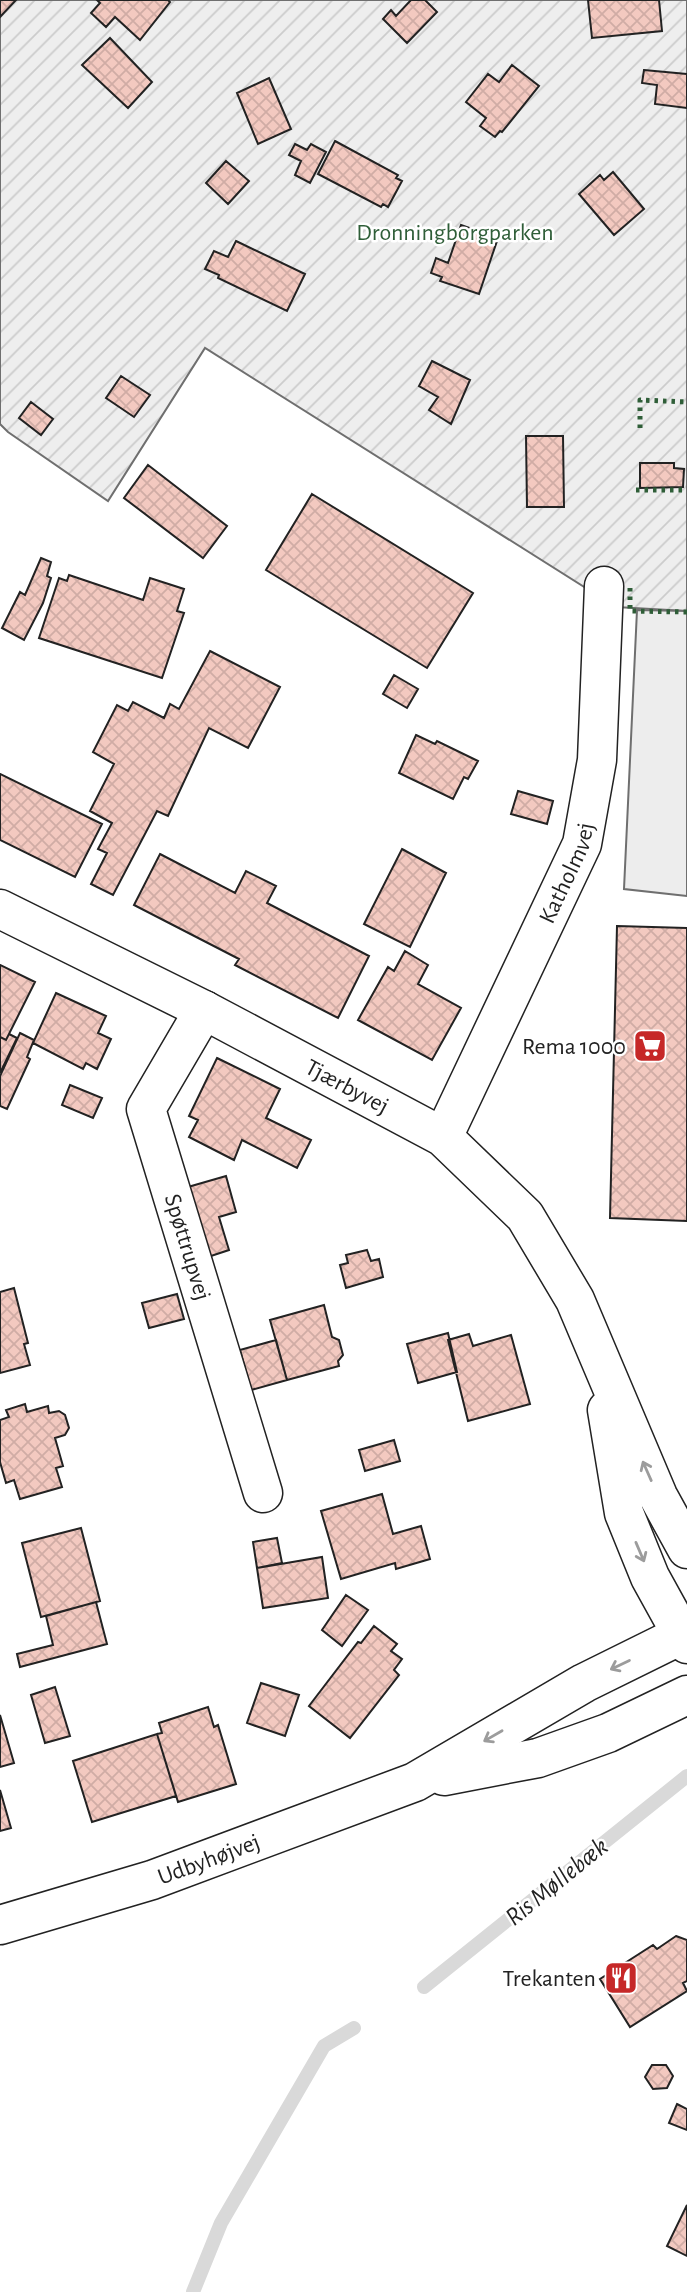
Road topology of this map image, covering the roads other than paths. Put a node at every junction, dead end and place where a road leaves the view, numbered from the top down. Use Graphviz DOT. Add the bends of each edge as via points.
graph roads {
  1 [pos="604,586"];
  2 [pos="0,909"];
  3 [pos="204,1010"];
  4 [pos="443,1137"];
  5 [pos="601,1366"];
  6 [pos="263,1493"];
  7 [pos="687,1549"];
  8 [pos="685,1637"];
  9 [pos="687,1695"];
  10 [pos="415,1782"];
  11 [pos="0,1925"];
  1 -- 4 [label="street, Katholmvej" via="597,760 582,844"];
  2 -- 3 [label="street, Tjærbyvej"];
  3 -- 4 [label="street, Tjærbyvej"];
  3 -- 6 [label="street, Spøttrupvej" via="146,1109"];
  4 -- 5 [label="street, Tjærbyvej" via="525,1216 575,1300"];
  7 -- 5 [label="street, Tjærbyvej, one-way" via="658,1496"];
  5 -- 8 [label="street, Tjærbyvej, one-way" via="624,1513 650,1577"];
  8 -- 10 [label="street, Udbyhøjvej, one-way" via="584,1683"];
  9 -- 10 [label="street, Udbyhøjvej" via="608,1733 538,1758"];
  10 -- 11 [label="street, Udbyhøjvej" via="152,1880"];
}
